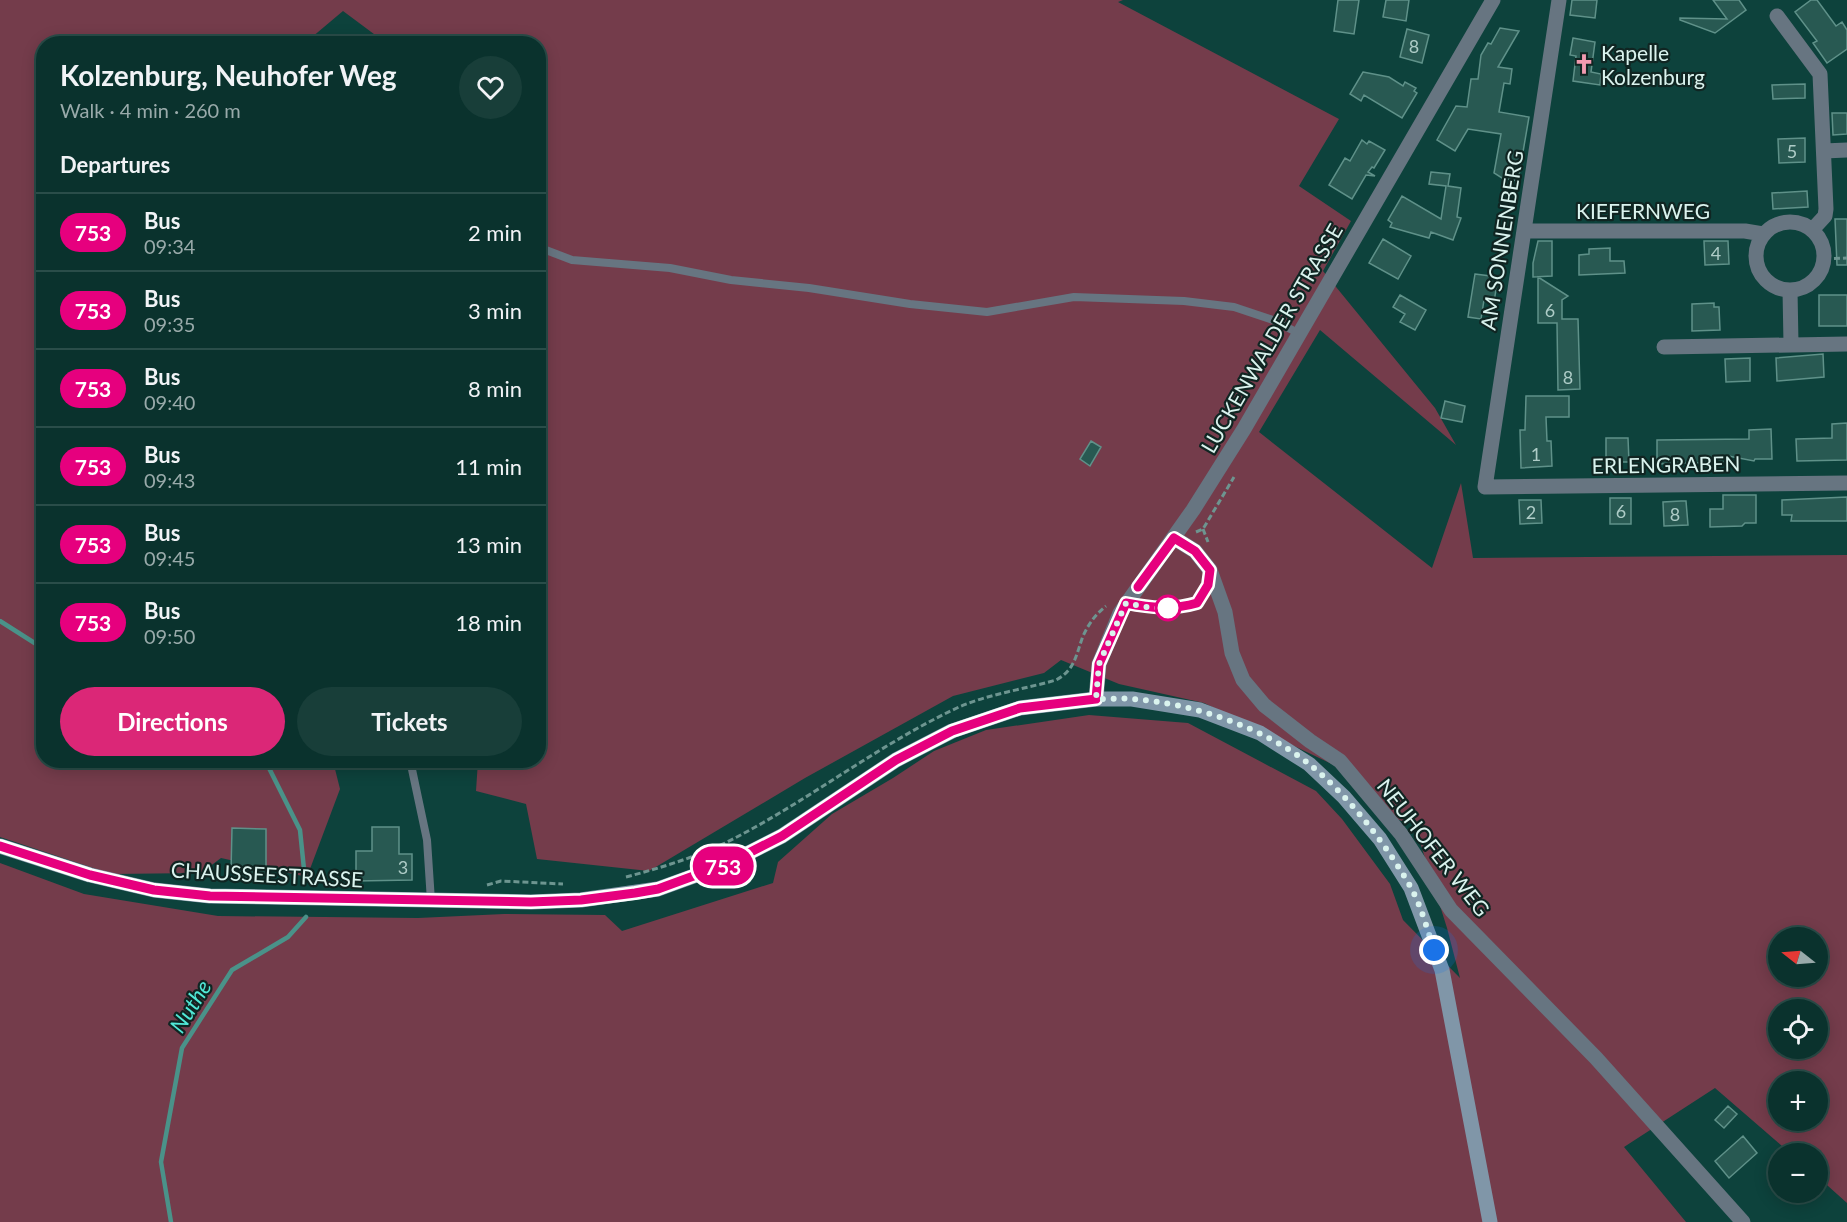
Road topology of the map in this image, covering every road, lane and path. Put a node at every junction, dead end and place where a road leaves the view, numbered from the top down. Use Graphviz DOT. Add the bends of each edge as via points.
graph roads {
  1 [pos="1493,0"];
  2 [pos="1559,0"];
  3 [pos="1777,16"];
  4 [pos="1847,150"];
  5 [pos="1824,151"];
  6 [pos="1813,229"];
  7 [pos="1524,231"];
  8 [pos="1763,234"];
  9 [pos="546,250"];
  10 [pos="1847,258"];
  11 [pos="1825,259"];
  12 [pos="1791,290"];
  13 [pos="1298,333"];
  14 [pos="1791,344"];
  15 [pos="1847,344"];
  16 [pos="1664,347"];
  17 [pos="1847,483"];
  18 [pos="1485,487"];
  19 [pos="1203,529"];
  20 [pos="1174,538"];
  21 [pos="1212,551"];
  22 [pos="1210,570"];
  23 [pos="1126,603"];
  24 [pos="1096,699"];
  25 [pos="412,768"];
  26 [pos="0,846"];
  27 [pos="565,885"];
  28 [pos="479,888"];
  29 [pos="431,901"];
  30 [pos="1490,1222"];
  31 [pos="1743,1222"];
  1 -- 13 [label="street, LUCKENWALDER STRASSE"];
  2 -- 7 [label="street, AM SONNENBERG"];
  3 -- 5 [label="street" via="1820,74"];
  4 -- 5 [label="street"];
  5 -- 6 [label="street" via="1826,209"];
  6 -- 8 [label="street" via="1793,221 1776,224"];
  6 -- 11 [label="street" via="1823,245"];
  7 -- 8 [label="street, KIEFERNWEG"];
  7 -- 18 [label="street, AM SONNENBERG"];
  8 -- 12 [label="street" via="1756,247 1758,267 1776,287"];
  9 -- 13 [label="lane" via="572,260 670,268 731,280 987,312 1074,297 1184,301 1234,307"];
  10 -- 11 [label="path"];
  11 -- 12 [label="street" via="1816,279"];
  12 -- 14 [label="street"];
  13 -- 20 [label="street, LUCKENWALDER STRASSE" via="1238,439"];
  14 -- 15 [label="street"];
  14 -- 16 [label="street"];
  17 -- 18 [label="street, ERLENGRABEN"];
  19 -- 21 [label="path"];
  20 -- 22 [label="street, NEUHOFER WEG" via="1195,551"];
  20 -- 23 [label="street, LUCKENWALDER STRASSE"];
  22 -- 23 [label="lane" via="1208,585 1197,603 1180,608"];
  22 -- 31 [label="street, NEUHOFER WEG" via="1243,680 1264,705 1340,761 1401,834 1451,910 1596,1058"];
  23 -- 24 [label="street, LUCKENWALDER STRASSE" via="1099,664"];
  24 -- 29 [label="main road, CHAUSSEESTRASSE" via="1020,708 952,731 896,760 782,836 727,864 658,889 581,900"];
  24 -- 30 [label="main road, CHAUSSEESTRASSE" via="1132,699 1200,710 1260,733 1309,764 1380,839 1411,888 1442,970"];
  25 -- 29 [label="lane" via="427,840"];
  26 -- 29 [label="main road, CHAUSSEESTRASSE" via="90,875 154,890 241,897"];
  27 -- 28 [label="path" via="501,881"];
}
